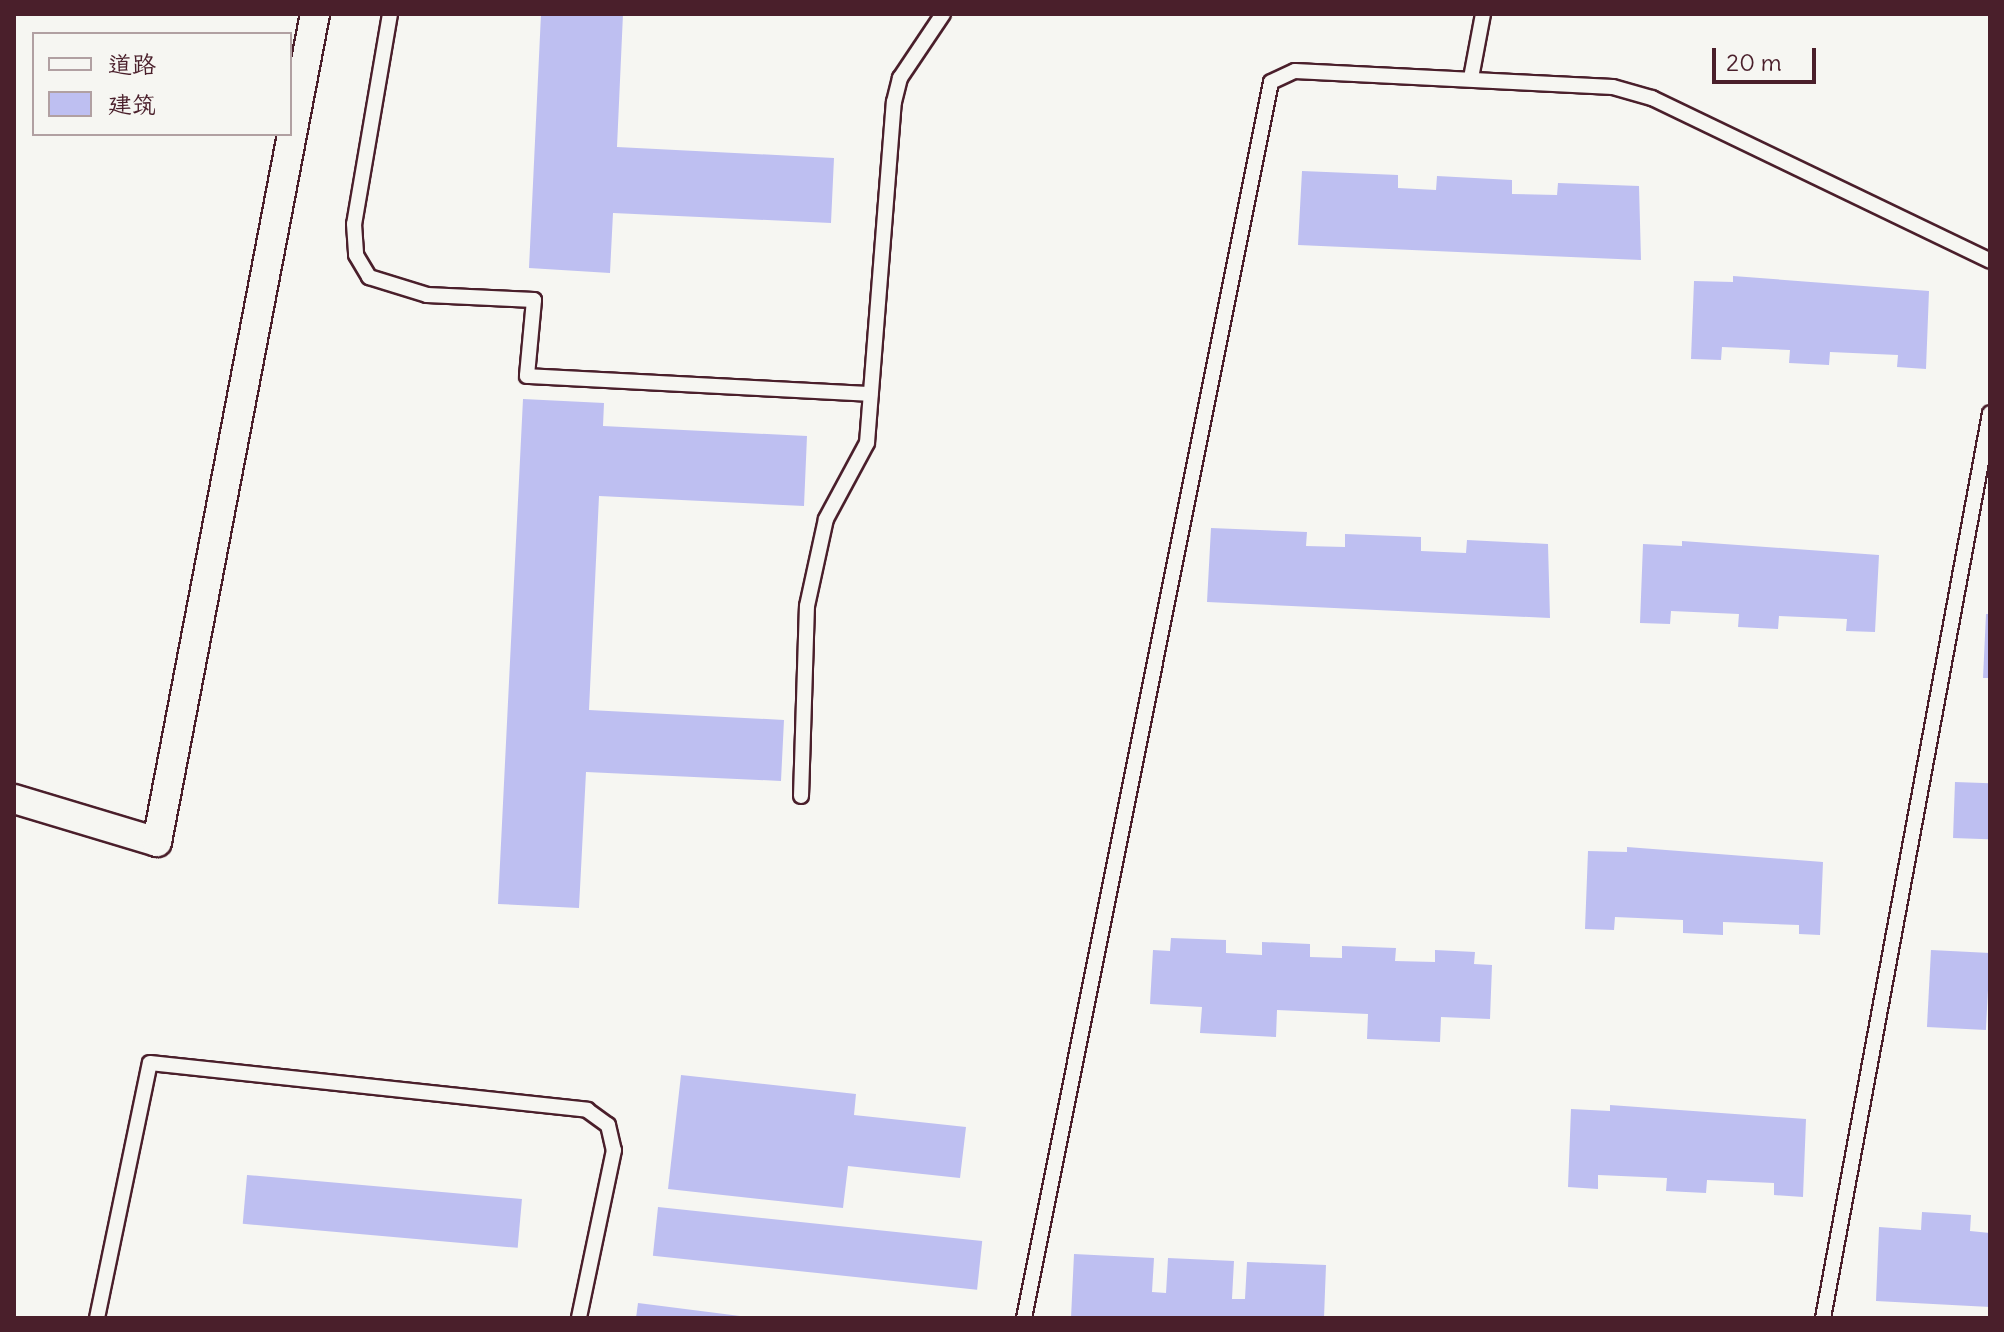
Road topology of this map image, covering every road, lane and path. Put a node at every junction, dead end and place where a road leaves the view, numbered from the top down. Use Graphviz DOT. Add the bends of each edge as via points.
graph roads {
  1 [pos="315,14"];
  2 [pos="390,14"];
  3 [pos="943,14"];
  4 [pos="1483,14"];
  5 [pos="1471,78"];
  6 [pos="292,135"];
  7 [pos="292,136"];
  8 [pos="1990,261"];
  9 [pos="871,394"];
  10 [pos="1990,413"];
  11 [pos="801,796"];
  12 [pos="14,799"];
  13 [pos="97,1318"];
  14 [pos="579,1318"];
  15 [pos="1024,1318"];
  16 [pos="1823,1318"];
  1 -- 6 [label="street"];
  2 -- 9 [label="lane" via="354,224 356,255 369,277 427,295 534,300 527,376"];
  3 -- 9 [label="lane" via="900,78 894,102"];
  4 -- 5 [label="lane"];
  5 -- 8 [label="lane" via="1581,82 1652,98"];
  5 -- 15 [label="lane" via="1295,71 1271,82"];
  7 -- 12 [label="street" via="157,842"];
  9 -- 11 [label="lane" via="867,443 826,519 807,606"];
  10 -- 16 [label="lane"];
  13 -- 14 [label="lane" via="150,1063 587,1110 608,1125 614,1150"];
}
